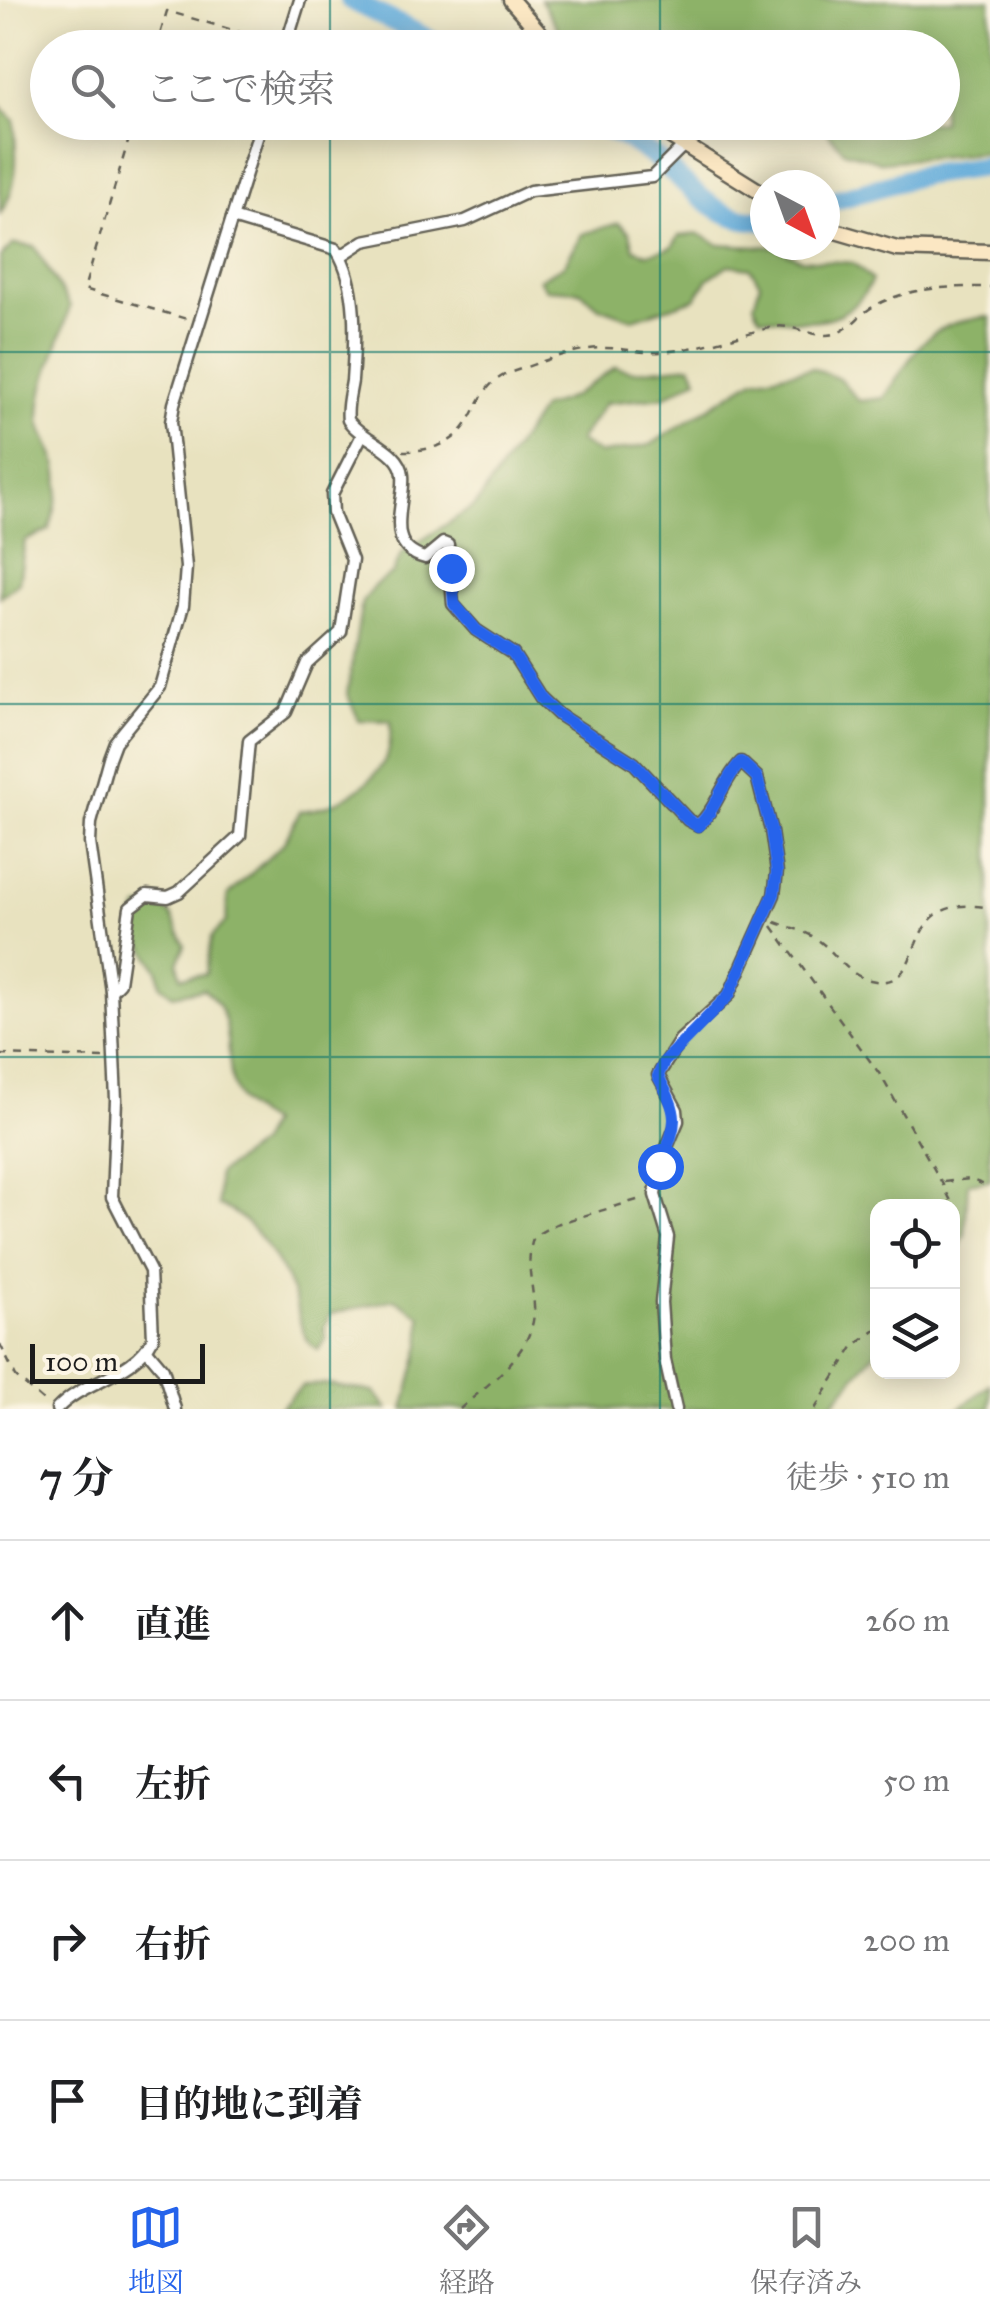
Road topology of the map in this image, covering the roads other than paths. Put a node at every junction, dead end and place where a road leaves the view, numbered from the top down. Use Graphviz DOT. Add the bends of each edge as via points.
graph roads {
  1 [pos="300,0"];
  2 [pos="511,0"];
  3 [pos="290,30"];
  4 [pos="537,30"];
  5 [pos="256,140"];
  6 [pos="676,140"];
  7 [pos="684,145"];
  8 [pos="750,187"];
  9 [pos="232,218"];
  10 [pos="840,232"];
  11 [pos="990,252"];
  12 [pos="340,256"];
  13 [pos="362,435"];
  14 [pos="111,990"];
  15 [pos="148,1350"];
  16 [pos="58,1409"];
  17 [pos="176,1409"];
  18 [pos="676,1409"];
  1 -- 3 [label="street"];
  2 -- 4 [label="main road"];
  5 -- 9 [label="street"];
  6 -- 7 [label="main road"];
  7 -- 8 [label="main road"];
  7 -- 12 [label="street" via="641,180 530,191 465,221 364,242"];
  9 -- 12 [label="street"];
  9 -- 14 [label="street" via="172,422 186,566 183,606 160,687 116,742 91,823"];
  10 -- 11 [label="main road" via="897,249"];
  12 -- 13 [label="street" via="354,346 346,414"];
  13 -- 14 [label="street" via="332,494 352,560 340,632 307,663 286,712 248,741 243,825 232,847 179,892 147,896 130,908 119,982"];
  13 -- 18 [label="street" via="393,456 404,477 396,512 401,537 425,558 443,542 448,545 454,604 476,630 513,654 559,715 634,763 698,826 741,762 757,777 777,872 765,917 729,995 680,1040 658,1076 678,1121 655,1194 668,1237 661,1302"];
  14 -- 15 [label="street" via="112,1197 150,1271 154,1324"];
  15 -- 16 [label="street"];
  15 -- 17 [label="street" via="163,1368"];
}
